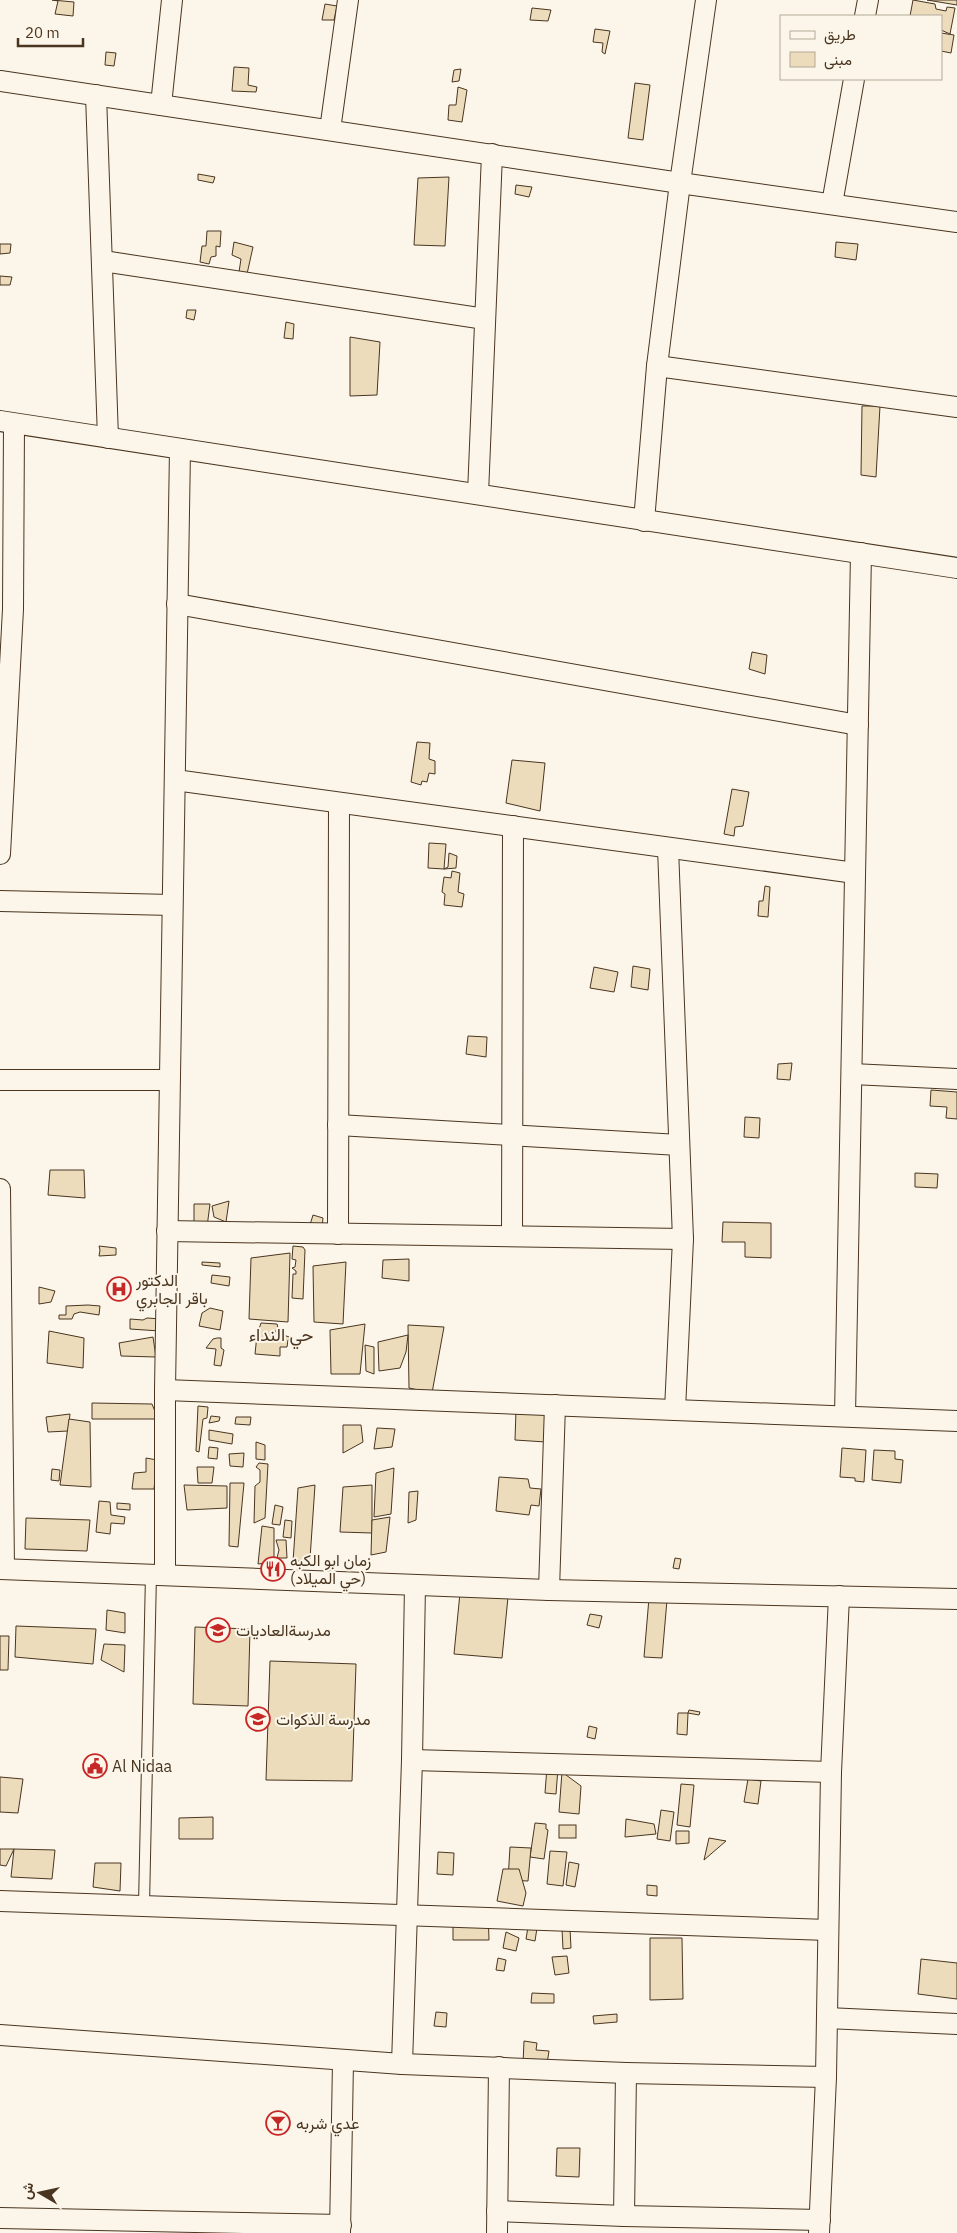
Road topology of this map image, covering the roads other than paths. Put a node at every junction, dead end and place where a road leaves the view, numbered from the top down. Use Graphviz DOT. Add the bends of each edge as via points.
graph roads {
  1 [pos="172,0"];
  2 [pos="348,0"];
  3 [pos="706,0"];
  4 [pos="868,0"];
  5 [pos="865,15"];
  6 [pos="854,80"];
  7 [pos="0,81"];
  8 [pos="96,95"];
  9 [pos="161,105"];
  10 [pos="330,130"];
  11 [pos="492,154"];
  12 [pos="680,183"];
  13 [pos="832,204"];
  14 [pos="957,222"];
  15 [pos="103,260"];
  16 [pos="485,319"];
  17 [pos="658,366"];
  18 [pos="957,407"];
  19 [pos="7,422"];
  20 [pos="108,438"];
  21 [pos="180,449"];
  22 [pos="478,494"];
  23 [pos="644,521"];
  24 [pos="861,553"];
  25 [pos="957,568"];
  26 [pos="177,604"];
  27 [pos="7,608"];
  28 [pos="858,725"];
  29 [pos="3,746"];
  30 [pos="174,780"];
  31 [pos="339,803"];
  32 [pos="513,826"];
  33 [pos="668,848"];
  34 [pos="0,854"];
  35 [pos="856,873"];
  36 [pos="0,901"];
  37 [pos="172,905"];
  38 [pos="852,1074"];
  39 [pos="957,1079"];
  40 [pos="0,1080"];
  41 [pos="169,1080"];
  42 [pos="338,1125"];
  43 [pos="511,1135"];
  44 [pos="679,1144"];
  45 [pos="0,1189"];
  46 [pos="167,1231"];
  47 [pos="338,1234"];
  48 [pos="512,1236"];
  49 [pos="683,1239"];
  50 [pos="1,1383"];
  51 [pos="165,1390"];
  52 [pos="555,1405"];
  53 [pos="675,1410"];
  54 [pos="845,1416"];
  55 [pos="957,1421"];
  56 [pos="2,1569"];
  57 [pos="158,1574"];
  58 [pos="415,1585"];
  59 [pos="549,1590"];
  60 [pos="839,1596"];
  61 [pos="957,1599"];
  62 [pos="412,1760"];
  63 [pos="831,1772"];
  64 [pos="0,1901"];
  65 [pos="144,1905"];
  66 [pos="406,1914"];
  67 [pos="828,1930"];
  68 [pos="826,2018"];
  69 [pos="957,2024"];
  70 [pos="0,2035"];
  71 [pos="343,2061"];
  72 [pos="402,2064"];
  73 [pos="499,2067"];
  74 [pos="626,2073"];
  75 [pos="826,2077"];
  76 [pos="497,2211"];
  77 [pos="624,2216"];
  78 [pos="0,2218"];
  79 [pos="819,2227"];
  80 [pos="341,2229"];
  81 [pos="496,2233"];
  1 -- 9 [label="street"];
  2 -- 10 [label="street"];
  3 -- 12 [label="street"];
  4 -- 5 [label="street"];
  6 -- 13 [label="street"];
  7 -- 8 [label="street"];
  8 -- 9 [label="street"];
  8 -- 15 [label="street"];
  9 -- 10 [label="street"];
  10 -- 11 [label="street"];
  11 -- 12 [label="street"];
  11 -- 16 [label="street"];
  12 -- 13 [label="street"];
  12 -- 17 [label="street"];
  13 -- 14 [label="street"];
  15 -- 16 [label="street"];
  15 -- 20 [label="street"];
  16 -- 22 [label="street"];
  17 -- 18 [label="street"];
  17 -- 23 [label="street"];
  19 -- 20 [label="street"];
  19 -- 27 [label="street"];
  20 -- 21 [label="street"];
  21 -- 22 [label="street"];
  21 -- 26 [label="street"];
  22 -- 23 [label="street"];
  23 -- 24 [label="street"];
  24 -- 25 [label="street"];
  24 -- 28 [label="street"];
  26 -- 28 [label="street"];
  26 -- 30 [label="street"];
  27 -- 29 [label="street"];
  28 -- 35 [label="street"];
  29 -- 34 [label="street"];
  30 -- 31 [label="street"];
  30 -- 37 [label="street"];
  31 -- 32 [label="street"];
  31 -- 42 [label="street"];
  32 -- 33 [label="street"];
  32 -- 43 [label="street"];
  33 -- 35 [label="street"];
  33 -- 44 [label="street"];
  35 -- 38 [label="street"];
  36 -- 37 [label="street"];
  37 -- 41 [label="street"];
  38 -- 39 [label="street"];
  38 -- 54 [label="street"];
  40 -- 41 [label="street"];
  41 -- 46 [label="street"];
  42 -- 43 [label="street"];
  42 -- 47 [label="street"];
  43 -- 44 [label="street"];
  43 -- 48 [label="street"];
  44 -- 49 [label="street"];
  45 -- 50 [label="street"];
  46 -- 47 [label="street"];
  46 -- 51 [label="street"];
  47 -- 48 [label="street"];
  48 -- 49 [label="street"];
  49 -- 53 [label="street"];
  50 -- 56 [label="street"];
  51 -- 52 [label="street"];
  51 -- 57 [label="street"];
  52 -- 53 [label="street"];
  52 -- 59 [label="street"];
  53 -- 54 [label="street"];
  54 -- 55 [label="street"];
  56 -- 57 [label="street"];
  57 -- 58 [label="street"];
  57 -- 65 [label="lane"];
  58 -- 59 [label="street"];
  58 -- 62 [label="street"];
  59 -- 60 [label="street"];
  60 -- 61 [label="street"];
  60 -- 63 [label="street"];
  62 -- 63 [label="street"];
  62 -- 66 [label="street"];
  63 -- 67 [label="street"];
  64 -- 65 [label="street"];
  65 -- 66 [label="street"];
  66 -- 67 [label="street"];
  66 -- 72 [label="street"];
  67 -- 68 [label="street"];
  68 -- 69 [label="street"];
  68 -- 75 [label="street"];
  70 -- 71 [label="street"];
  71 -- 72 [label="street"];
  71 -- 80 [label="street"];
  72 -- 73 [label="street"];
  73 -- 74 [label="street"];
  73 -- 76 [label="street"];
  74 -- 75 [label="street"];
  74 -- 77 [label="street"];
  75 -- 79 [label="street"];
  76 -- 77 [label="street"];
  76 -- 81 [label="street"];
  77 -- 79 [label="street"];
  78 -- 80 [label="street"];
}
